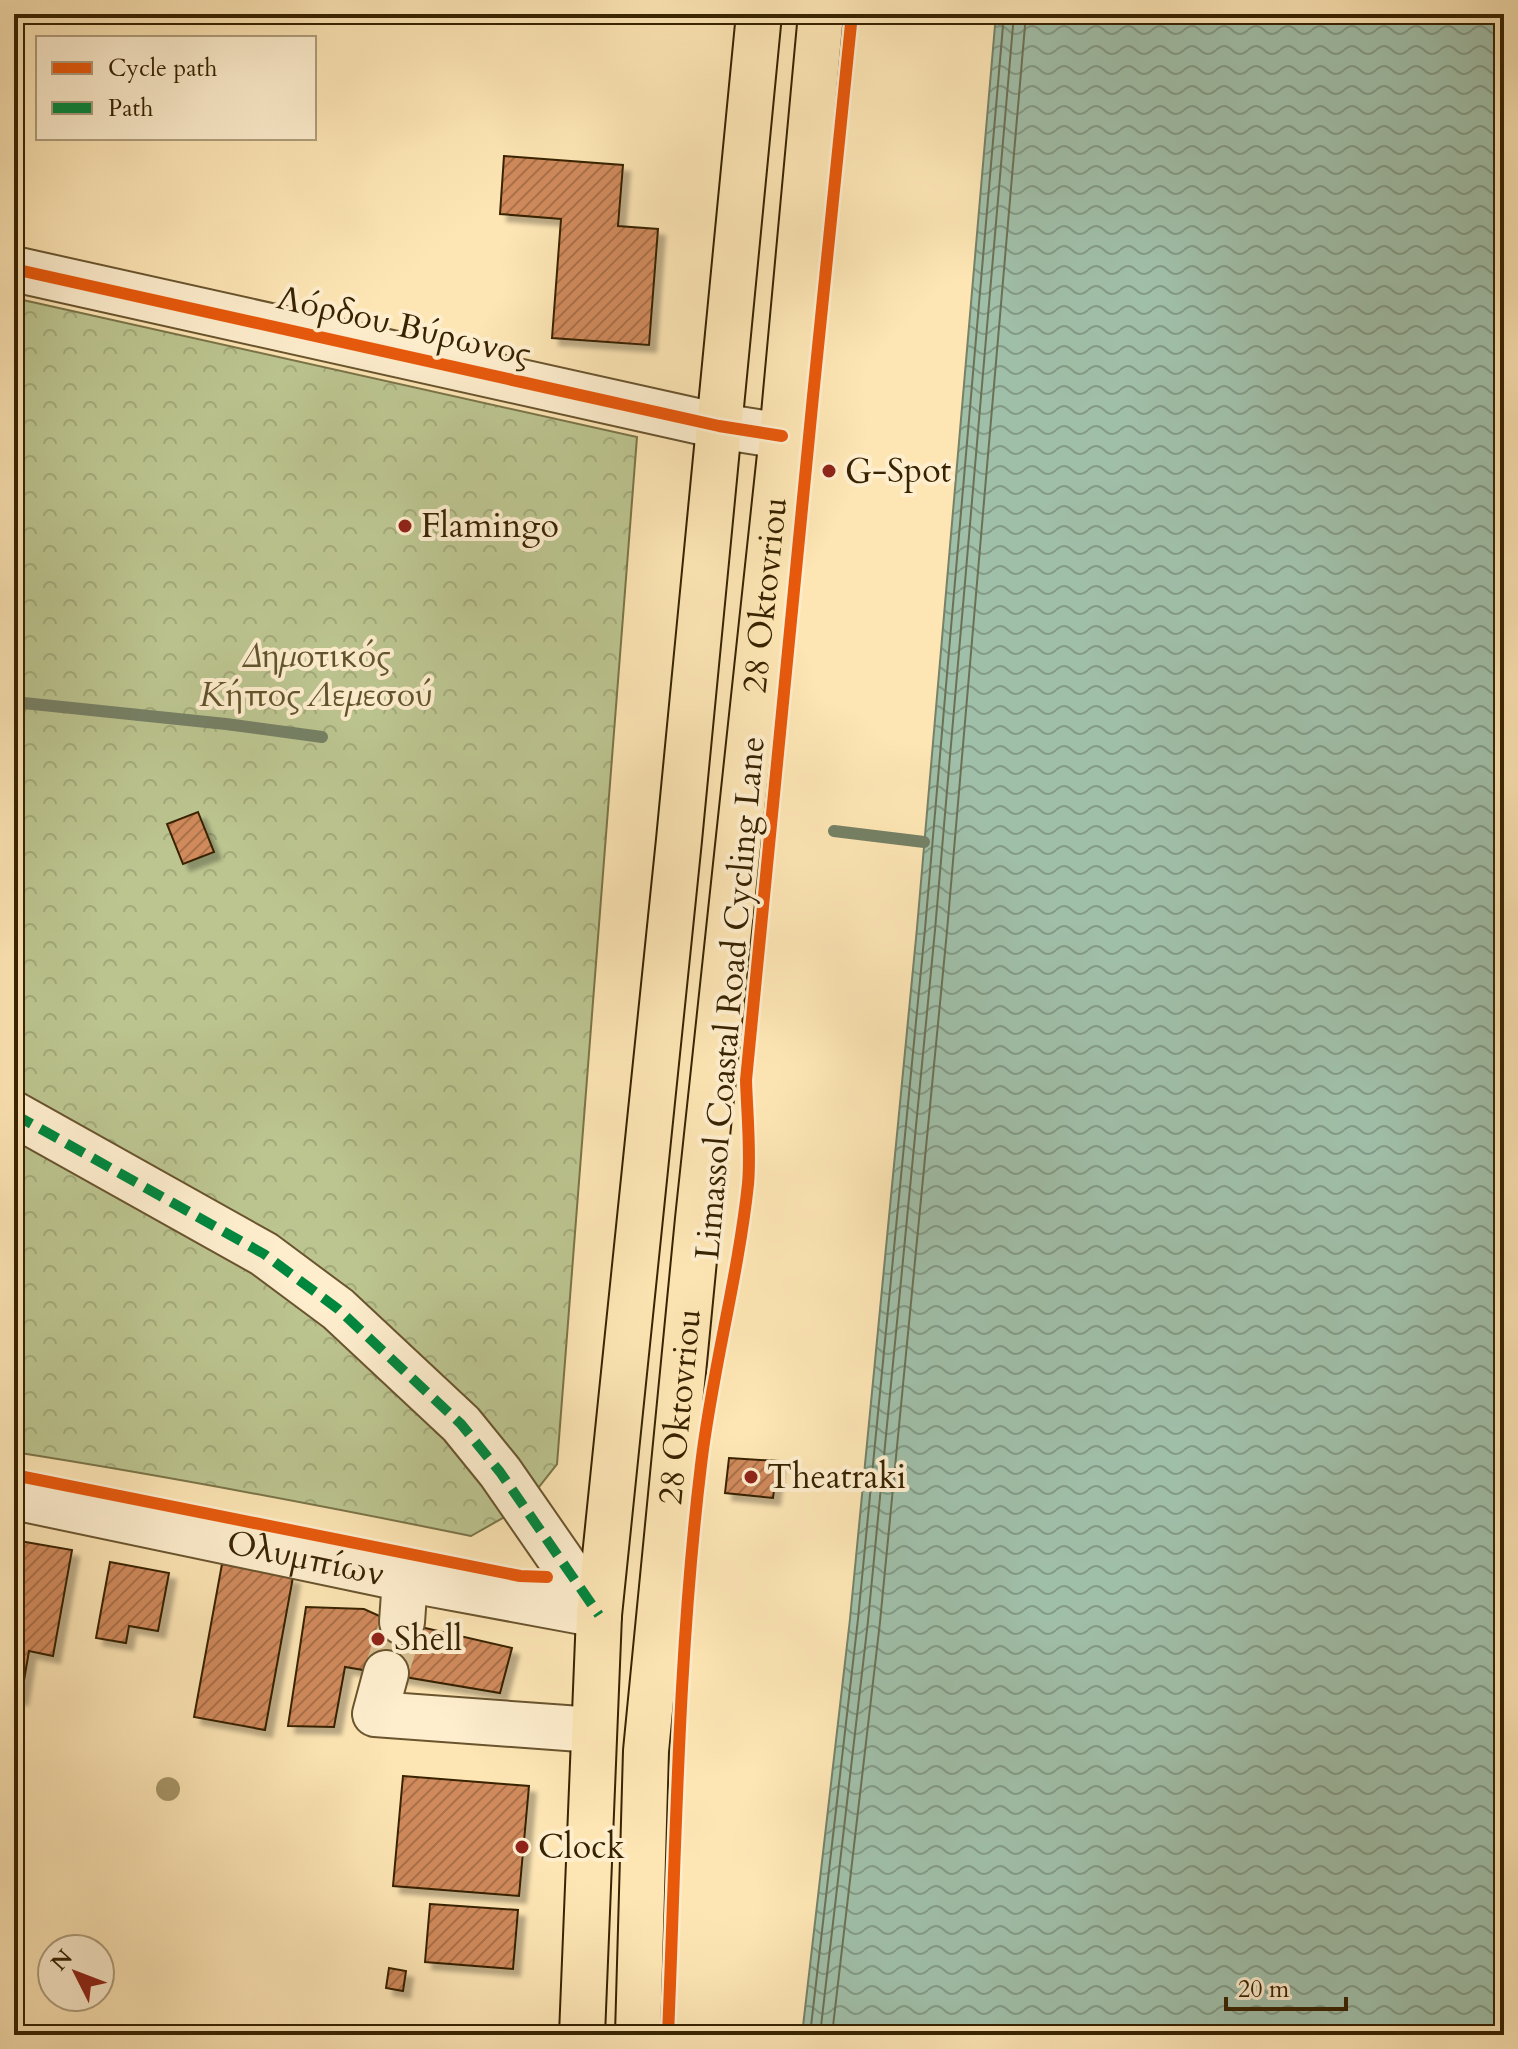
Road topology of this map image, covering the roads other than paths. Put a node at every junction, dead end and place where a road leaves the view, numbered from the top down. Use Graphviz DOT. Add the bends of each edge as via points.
graph roads {
  1 [pos="759,14"];
  2 [pos="821,14"];
  3 [pos="14,269"];
  4 [pos="719,426"];
  5 [pos="782,436"];
  6 [pos="14,1114"];
  7 [pos="14,1497"];
  8 [pos="405,1579"];
  9 [pos="599,1615"];
  10 [pos="402,1622"];
  11 [pos="386,1673"];
  12 [pos="594,1730"];
  13 [pos="582,2035"];
  14 [pos="638,2035"];
  1 -- 4 [label="main road, 28 Oktovriou"];
  2 -- 5 [label="main road, 28 Oktovriou"];
  3 -- 4 [label="street, Λόρδου Βύρωνος"];
  4 -- 5 [label="street, Λόρδου Βύρωνος"];
  4 -- 9 [label="main road, 28 Oktovriou"];
  5 -- 14 [label="main road, 28 Oktovriou" via="646,1751"];
  6 -- 9 [label="street" via="264,1254 338,1309 461,1424"];
  7 -- 8 [label="street, Ολυμπίων"];
  8 -- 9 [label="street, Ολυμπίων"];
  8 -- 10 [label="street"];
  9 -- 12 [label="main road, 28 Oktovriou"];
  11 -- 12 [label="street" via="375,1714"];
  12 -- 13 [label="main road, 28 Oktovriou"];
}
